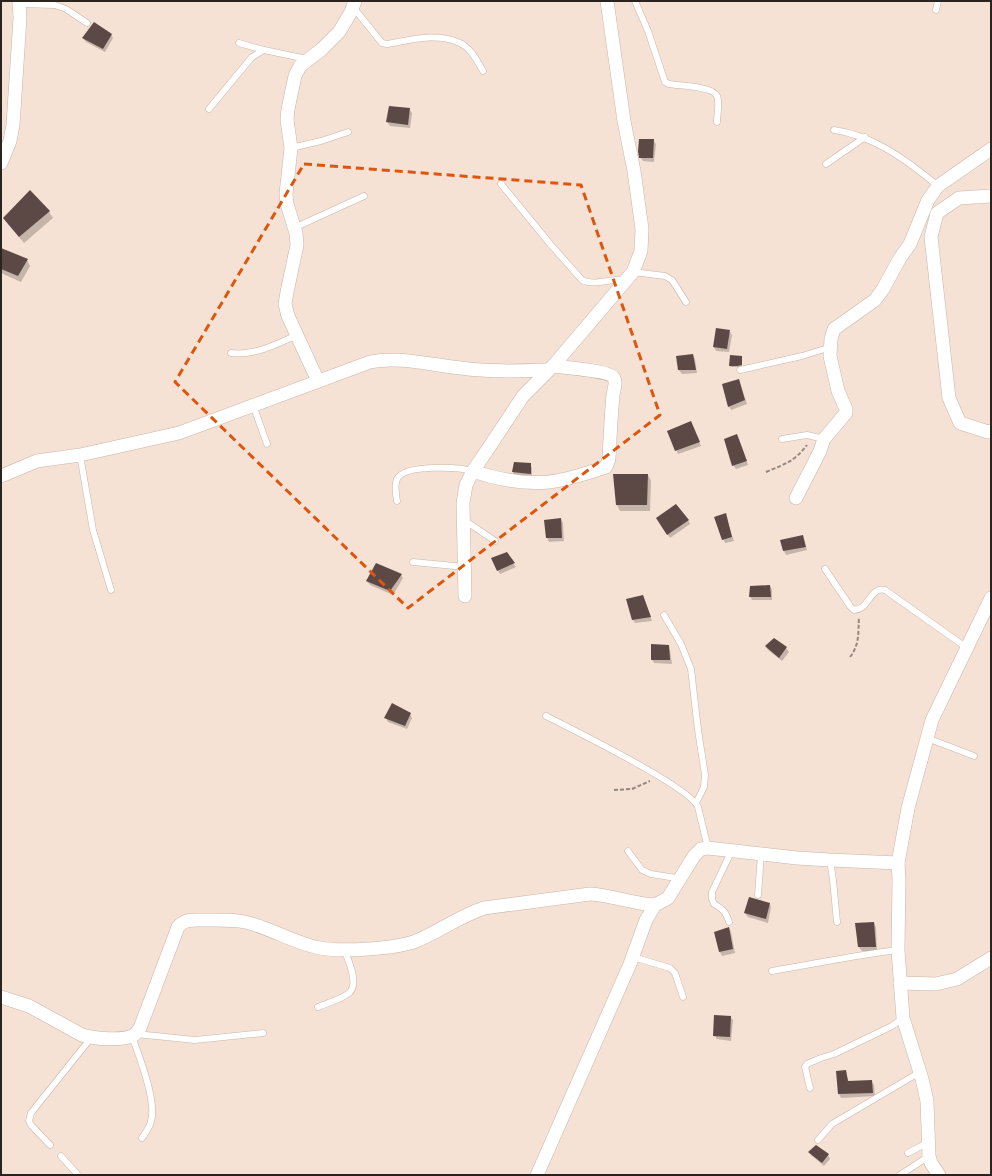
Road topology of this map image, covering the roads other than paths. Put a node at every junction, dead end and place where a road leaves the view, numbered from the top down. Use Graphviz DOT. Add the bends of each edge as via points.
graph roads {
  1 [pos="607,1"];
  2 [pos="635,1"];
  3 [pos="938,1"];
  4 [pos="19,3"];
  5 [pos="354,4"];
  6 [pos="936,10"];
  7 [pos="86,23"];
  8 [pos="239,43"];
  9 [pos="264,50"];
  10 [pos="307,60"];
  11 [pos="483,71"];
  12 [pos="209,109"];
  13 [pos="717,122"];
  14 [pos="834,130"];
  15 [pos="348,132"];
  16 [pos="865,137"];
  17 [pos="291,148"];
  18 [pos="991,149"];
  19 [pos="1,163"];
  20 [pos="826,164"];
  21 [pos="501,184"];
  22 [pos="938,186"];
  23 [pos="364,196"];
  24 [pos="991,196"];
  25 [pos="294,228"];
  26 [pos="630,275"];
  27 [pos="686,302"];
  28 [pos="297,335"];
  29 [pos="831,347"];
  30 [pos="231,353"];
  31 [pos="550,368"];
  32 [pos="740,370"];
  33 [pos="318,381"];
  34 [pos="253,405"];
  35 [pos="991,432"];
  36 [pos="819,438"];
  37 [pos="782,439"];
  38 [pos="267,444"];
  39 [pos="80,456"];
  40 [pos="473,470"];
  41 [pos="2,477"];
  42 [pos="796,498"];
  43 [pos="397,501"];
  44 [pos="464,520"];
  45 [pos="495,541"];
  46 [pos="413,562"];
  47 [pos="465,567"];
  48 [pos="825,569"];
  49 [pos="111,590"];
  50 [pos="465,596"];
  51 [pos="991,598"];
  52 [pos="664,615"];
  53 [pos="967,648"];
  54 [pos="546,716"];
  55 [pos="927,738"];
  56 [pos="974,756"];
  57 [pos="696,803"];
  58 [pos="708,848"];
  59 [pos="732,850"];
  60 [pos="628,852"];
  61 [pos="761,854"];
  62 [pos="830,860"];
  63 [pos="898,863"];
  64 [pos="682,876"];
  65 [pos="758,895"];
  66 [pos="655,905"];
  67 [pos="729,922"];
  68 [pos="837,922"];
  69 [pos="344,949"];
  70 [pos="898,950"];
  71 [pos="632,957"];
  72 [pos="991,958"];
  73 [pos="772,970"];
  74 [pos="900,983"];
  75 [pos="1,997"];
  76 [pos="683,997"];
  77 [pos="318,1007"];
  78 [pos="903,1018"];
  79 [pos="263,1033"];
  80 [pos="134,1035"];
  81 [pos="91,1038"];
  82 [pos="920,1072"];
  83 [pos="810,1088"];
  84 [pos="142,1138"];
  85 [pos="818,1140"];
  86 [pos="927,1143"];
  87 [pos="50,1145"];
  88 [pos="908,1153"];
  89 [pos="61,1156"];
  90 [pos="929,1156"];
  91 [pos="78,1175"];
  92 [pos="537,1175"];
  93 [pos="900,1175"];
  94 [pos="939,1175"];
  1 -- 26 [label="street" via="642,229 641,251"];
  2 -- 13 [label="lane" via="665,82 713,91 718,100"];
  3 -- 6 [label="lane"];
  4 -- 7 [label="lane" via="55,5 66,9"];
  4 -- 19 [label="street" via="13,125"];
  5 -- 10 [label="street" via="339,32"];
  5 -- 11 [label="lane" via="382,43 425,38 446,39 460,43 471,52"];
  8 -- 9 [label="lane"];
  9 -- 10 [label="lane"];
  9 -- 12 [label="lane" via="252,56"];
  10 -- 17 [label="street" via="295,76 288,109"];
  14 -- 16 [label="lane" via="848,131"];
  15 -- 17 [label="lane"];
  16 -- 20 [label="lane"];
  16 -- 22 [label="lane" via="898,156"];
  17 -- 25 [label="street" via="286,194"];
  18 -- 22 [label="street"];
  21 -- 26 [label="lane" via="582,280 592,282"];
  22 -- 29 [label="street" via="928,200 910,244 883,289 875,300 834,329"];
  23 -- 25 [label="lane"];
  24 -- 35 [label="street" via="959,198 937,213 931,237 949,398 960,423"];
  25 -- 28 [label="street" via="297,245 285,304"];
  26 -- 27 [label="lane" via="664,276 672,280"];
  26 -- 31 [label="street"];
  28 -- 30 [label="lane" via="246,354"];
  28 -- 33 [label="street"];
  29 -- 32 [label="lane"];
  29 -- 36 [label="street" via="830,356 846,414"];
  31 -- 33 [label="street" via="493,372 382,360 363,364"];
  31 -- 40 [label="street" via="523,396"];
  31 -- 40 [label="street" via="596,372 614,377 610,459 606,467 549,482 520,482 487,476"];
  33 -- 34 [label="street"];
  34 -- 38 [label="lane"];
  34 -- 39 [label="street" via="179,433"];
  36 -- 37 [label="lane" via="807,435"];
  36 -- 42 [label="street" via="818,456"];
  39 -- 41 [label="street" via="37,461"];
  39 -- 49 [label="lane" via="93,530"];
  40 -- 43 [label="lane" via="410,470 397,479"];
  40 -- 44 [label="street" via="466,485"];
  44 -- 45 [label="lane"];
  44 -- 47 [label="street"];
  46 -- 47 [label="lane"];
  47 -- 50 [label="street"];
  48 -- 53 [label="lane" via="854,610 863,608 876,591 885,590"];
  51 -- 53 [label="street"];
  52 -- 57 [label="lane" via="681,644 691,669 705,775 704,787"];
  53 -- 55 [label="street" via="932,720"];
  54 -- 57 [label="lane" via="660,777"];
  55 -- 56 [label="lane"];
  55 -- 63 [label="street" via="908,808"];
  57 -- 58 [label="lane"];
  58 -- 59 [label="street"];
  58 -- 64 [label="street" via="700,849"];
  59 -- 61 [label="street"];
  59 -- 67 [label="lane" via="712,892 714,904 726,913"];
  60 -- 64 [label="lane" via="642,870 651,874 676,878"];
  61 -- 62 [label="street"];
  61 -- 65 [label="lane"];
  62 -- 63 [label="street"];
  62 -- 68 [label="lane"];
  63 -- 70 [label="street"];
  64 -- 66 [label="street" via="668,898"];
  66 -- 69 [label="street" via="590,894 484,908 416,941 396,946"];
  66 -- 71 [label="street" via="646,920"];
  69 -- 77 [label="lane" via="353,975 352,989 343,997"];
  69 -- 80 [label="street" via="317,948 247,922 232,919 190,920 182,923 178,927 140,1028"];
  70 -- 73 [label="lane"];
  70 -- 74 [label="street"];
  71 -- 76 [label="lane" via="670,968 675,973"];
  71 -- 92 [label="street"];
  72 -- 74 [label="street" via="957,979 936,984"];
  74 -- 78 [label="street"];
  75 -- 81 [label="street" via="29,1006"];
  78 -- 82 [label="street"];
  78 -- 83 [label="lane" via="892,1026 834,1054 807,1064 805,1067"];
  79 -- 80 [label="lane" via="195,1040"];
  80 -- 81 [label="street"];
  80 -- 84 [label="lane" via="147,1081 152,1114 152,1120"];
  81 -- 87 [label="lane" via="30,1116 31,1125"];
  82 -- 85 [label="lane" via="832,1124"];
  82 -- 86 [label="street" via="927,1101"];
  86 -- 88 [label="lane"];
  86 -- 90 [label="street"];
  89 -- 91 [label="lane"];
  90 -- 93 [label="lane"];
  90 -- 94 [label="street"];
}
